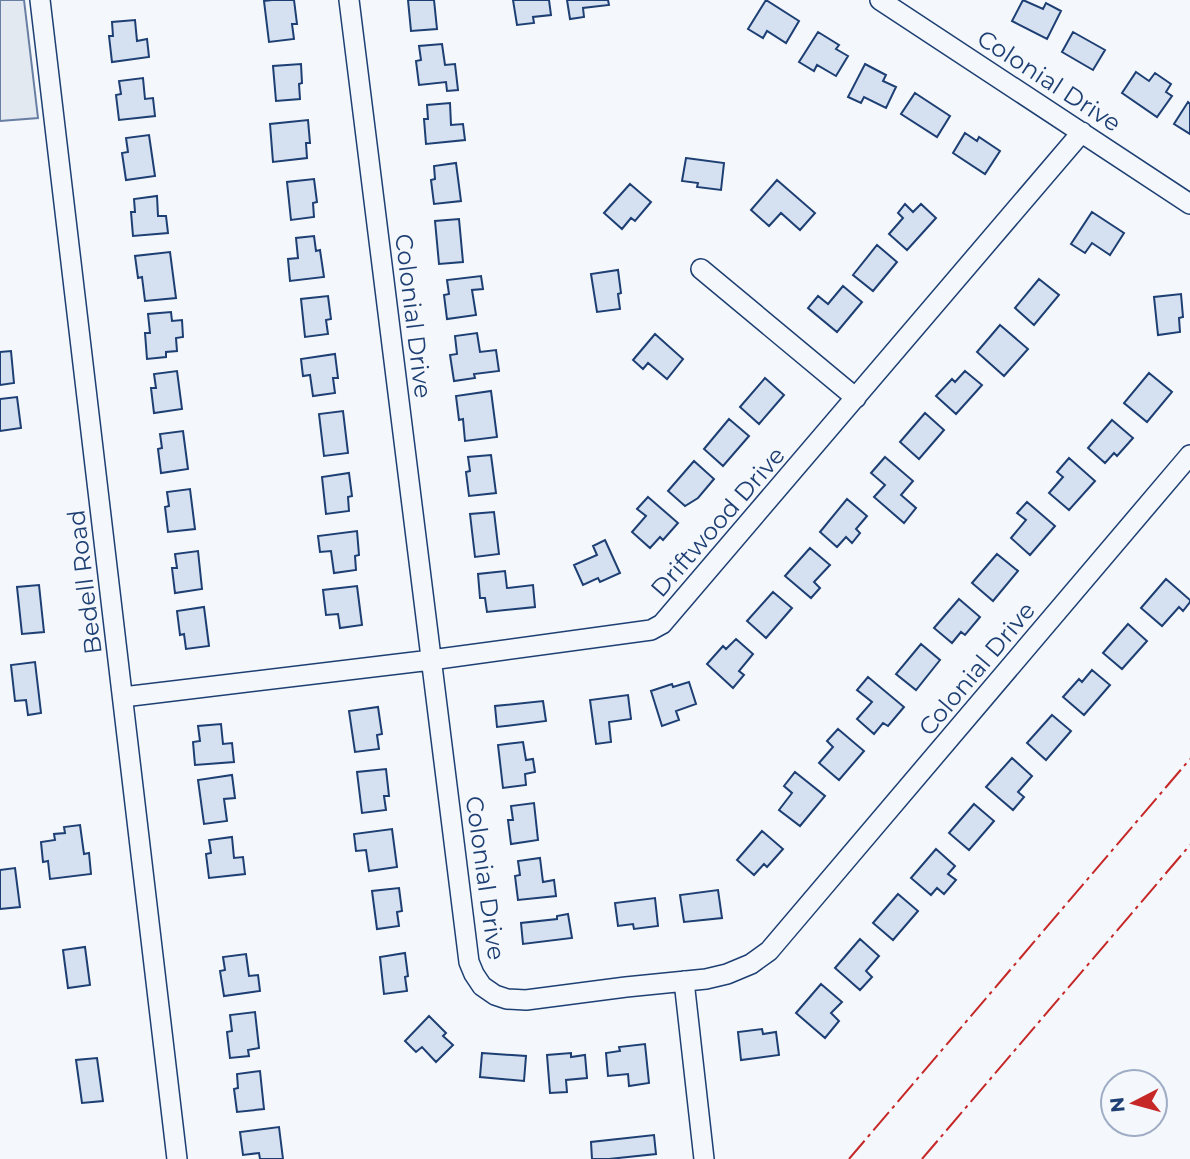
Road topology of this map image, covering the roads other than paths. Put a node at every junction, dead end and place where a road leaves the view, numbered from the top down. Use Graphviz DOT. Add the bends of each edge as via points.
graph roads {
  1 [pos="40,0"];
  2 [pos="349,0"];
  3 [pos="880,0"];
  4 [pos="1083,132"];
  5 [pos="1190,204"];
  6 [pos="701,269"];
  7 [pos="856,398"];
  8 [pos="1190,456"];
  9 [pos="431,660"];
  10 [pos="123,697"];
  11 [pos="684,981"];
  12 [pos="177,1159"];
  13 [pos="705,1159"];
  1 -- 10 [label="street, Bedell Road"];
  2 -- 9 [label="street, Colonial Drive"];
  3 -- 4 [label="street, Colonial Drive"];
  4 -- 5 [label="street, Colonial Drive"];
  4 -- 7 [label="street, Driftwood Drive"];
  6 -- 7 [label="street"];
  7 -- 9 [label="street, Driftwood Drive" via="662,624 651,630"];
  8 -- 11 [label="street, Colonial Drive" via="769,951 727,974"];
  9 -- 10 [label="street, Driftwood Drive"];
  9 -- 11 [label="street, Colonial Drive" via="469,961 482,986 495,995 526,1000"];
  10 -- 12 [label="street, Bedell Road"];
  11 -- 13 [label="street"];
}
